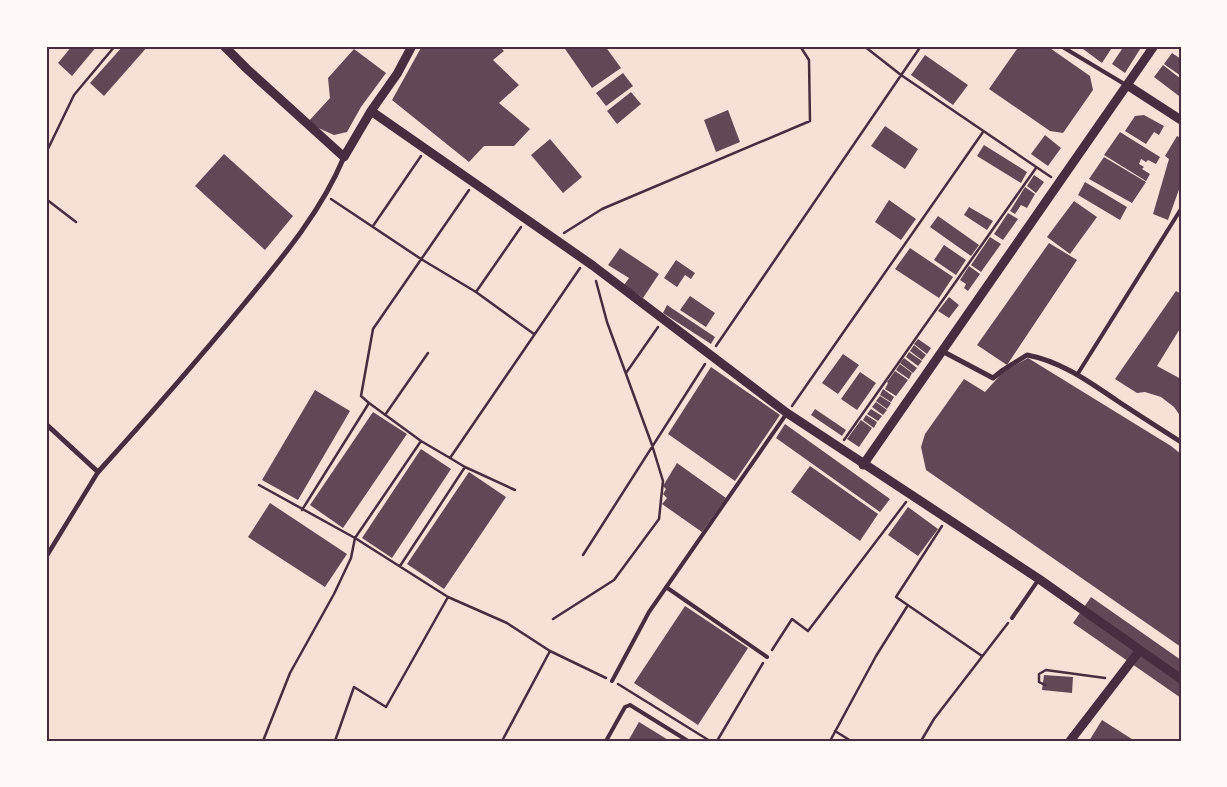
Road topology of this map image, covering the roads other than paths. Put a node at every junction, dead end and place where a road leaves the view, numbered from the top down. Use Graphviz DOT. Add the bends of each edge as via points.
graph roads {
  1 [pos="224,46"];
  2 [pos="412,46"];
  3 [pos="1061,46"];
  4 [pos="1154,46"];
  5 [pos="1127,86"];
  6 [pos="371,111"];
  7 [pos="1181,120"];
  8 [pos="344,157"];
  9 [pos="1181,209"];
  10 [pos="942,351"];
  11 [pos="1077,375"];
  12 [pos="786,413"];
  13 [pos="46,424"];
  14 [pos="1181,442"];
  15 [pos="863,465"];
  16 [pos="98,472"];
  17 [pos="46,557"];
  18 [pos="1039,579"];
  19 [pos="666,587"];
  20 [pos="1012,618"];
  21 [pos="1140,650"];
  22 [pos="767,657"];
  23 [pos="1181,679"];
  24 [pos="612,681"];
  25 [pos="606,741"];
  26 [pos="688,741"];
  27 [pos="1070,741"];
  1 -- 8 [label="street"];
  2 -- 6 [label="street"];
  3 -- 5 [label="lane"];
  4 -- 5 [label="street"];
  5 -- 7 [label="street"];
  5 -- 10 [label="street"];
  6 -- 8 [label="street"];
  6 -- 12 [label="street" via="588,263"];
  8 -- 16 [label="street" via="333,183 300,233 187,373"];
  9 -- 11 [label="lane"];
  10 -- 11 [label="street" via="993,378 1027,355 1060,365"];
  10 -- 15 [label="street"];
  11 -- 14 [label="street"];
  12 -- 15 [label="street"];
  12 -- 19 [label="lane"];
  13 -- 16 [label="street"];
  15 -- 18 [label="street"];
  16 -- 17 [label="street"];
  18 -- 20 [label="lane"];
  18 -- 21 [label="street"];
  19 -- 22 [label="lane"];
  19 -- 24 [label="lane"];
  21 -- 23 [label="street"];
  21 -- 27 [label="street"];
  25 -- 26 [label="lane" via="625,707 630,705"];
}
